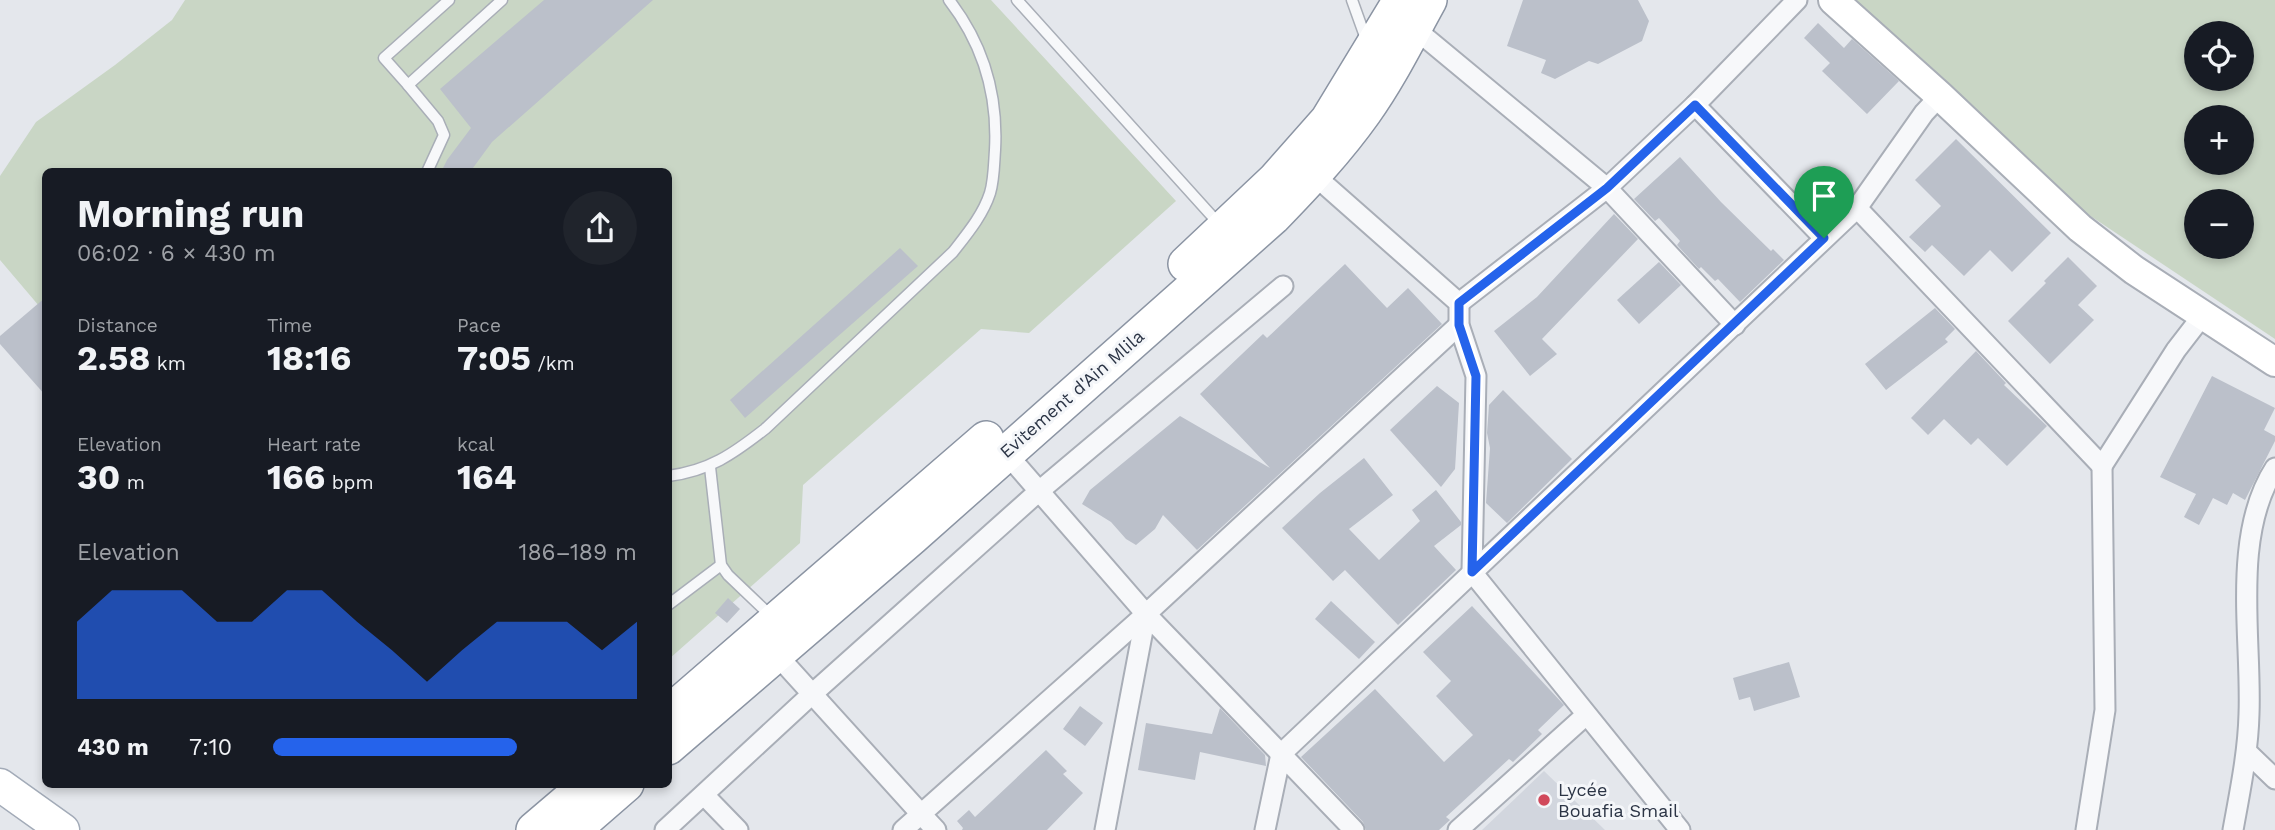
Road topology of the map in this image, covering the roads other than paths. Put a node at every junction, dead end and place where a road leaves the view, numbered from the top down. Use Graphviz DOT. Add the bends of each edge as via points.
graph roads {
  1 [pos="449,0"];
  2 [pos="502,0"];
  3 [pos="949,0"];
  4 [pos="1017,0"];
  5 [pos="1352,0"];
  6 [pos="1797,0"];
  7 [pos="1833,0"];
  8 [pos="1415,9"];
  9 [pos="1371,51"];
  10 [pos="408,85"];
  11 [pos="1940,96"];
  12 [pos="1695,105"];
  13 [pos="429,168"];
  14 [pos="1314,175"];
  15 [pos="1607,188"];
  16 [pos="1857,208"];
  17 [pos="1223,228"];
  18 [pos="1824,238"];
  19 [pos="1283,286"];
  20 [pos="1459,303"];
  21 [pos="2203,315"];
  22 [pos="1459,325"];
  23 [pos="1735,325"];
  24 [pos="2275,362"];
  25 [pos="1006,453"];
  26 [pos="2102,466"];
  27 [pos="710,467"];
  28 [pos="2275,468"];
  29 [pos="672,475"];
  30 [pos="1038,492"];
  31 [pos="2258,509"];
  32 [pos="2275,519"];
  33 [pos="721,565"];
  34 [pos="1472,572"];
  35 [pos="672,602"];
  36 [pos="1146,614"];
  37 [pos="776,637"];
  38 [pos="811,695"];
  39 [pos="672,711"];
  40 [pos="1586,715"];
  41 [pos="672,743"];
  42 [pos="2247,752"];
  43 [pos="1281,754"];
  44 [pos="2275,779"];
  45 [pos="0,785"];
  46 [pos="583,788"];
  47 [pos="621,788"];
  48 [pos="704,795"];
  49 [pos="921,814"];
  50 [pos="63,830"];
  51 [pos="534,830"];
  52 [pos="573,830"];
  53 [pos="665,830"];
  54 [pos="738,830"];
  55 [pos="903,830"];
  56 [pos="936,830"];
  57 [pos="1105,830"];
  58 [pos="1265,830"];
  59 [pos="1354,830"];
  60 [pos="1458,830"];
  61 [pos="1680,830"];
  62 [pos="2086,830"];
  63 [pos="2233,830"];
  1 -- 10 [label="lane" via="384,58"];
  2 -- 10 [label="lane"];
  3 -- 27 [label="lane" via="982,56 997,125 990,192 975,223 953,252 765,429"];
  4 -- 17 [label="lane"];
  5 -- 9 [label="lane"];
  6 -- 12 [label="street"];
  7 -- 11 [label="street"];
  8 -- 9 [label="highway, Evitement d'Ain Mlila"];
  8 -- 14 [label="highway, Evitement d'Ain Mlila" via="1395,64"];
  8 -- 15 [label="street"];
  9 -- 17 [label="highway, Evitement d'Ain Mlila" via="1328,120 1275,180"];
  10 -- 13 [label="lane" via="444,135"];
  11 -- 16 [label="street"];
  11 -- 21 [label="street" via="2080,228"];
  12 -- 15 [label="street"];
  12 -- 18 [label="street"];
  14 -- 20 [label="street"];
  14 -- 25 [label="highway, Evitement d'Ain Mlila" via="1273,217"];
  15 -- 20 [label="street"];
  15 -- 23 [label="street"];
  16 -- 18 [label="street"];
  16 -- 26 [label="street"];
  17 -- 37 [label="highway, Evitement d'Ain Mlila"];
  18 -- 23 [label="street"];
  19 -- 30 [label="street"];
  20 -- 22 [label="street"];
  21 -- 24 [label="street"];
  21 -- 26 [label="street"];
  22 -- 34 [label="street" via="1476,376"];
  22 -- 36 [label="street"];
  23 -- 34 [label="street"];
  25 -- 30 [label="street"];
  25 -- 37 [label="highway, Evitement d'Ain Mlila"];
  26 -- 62 [label="street" via="2105,710"];
  27 -- 29 [label="lane"];
  27 -- 33 [label="lane"];
  28 -- 31 [label="street"];
  30 -- 36 [label="street"];
  30 -- 38 [label="street"];
  31 -- 32 [label="street"];
  31 -- 42 [label="street" via="2247,574"];
  33 -- 35 [label="lane"];
  33 -- 37 [label="lane"];
  34 -- 40 [label="street"];
  34 -- 43 [label="street"];
  36 -- 43 [label="street"];
  36 -- 49 [label="street"];
  36 -- 57 [label="street"];
  37 -- 38 [label="street"];
  37 -- 39 [label="highway, Evitement d'Ain Mlila"];
  37 -- 41 [label="highway, Evitement d'Ain Mlila"];
  38 -- 48 [label="street"];
  38 -- 49 [label="street"];
  40 -- 60 [label="street"];
  40 -- 61 [label="street"];
  42 -- 44 [label="street"];
  42 -- 63 [label="street"];
  43 -- 58 [label="street"];
  43 -- 59 [label="street"];
  45 -- 50 [label="main road"];
  46 -- 51 [label="highway"];
  47 -- 52 [label="highway"];
  48 -- 53 [label="street"];
  48 -- 54 [label="street"];
  49 -- 55 [label="street"];
  49 -- 56 [label="street"];
}
